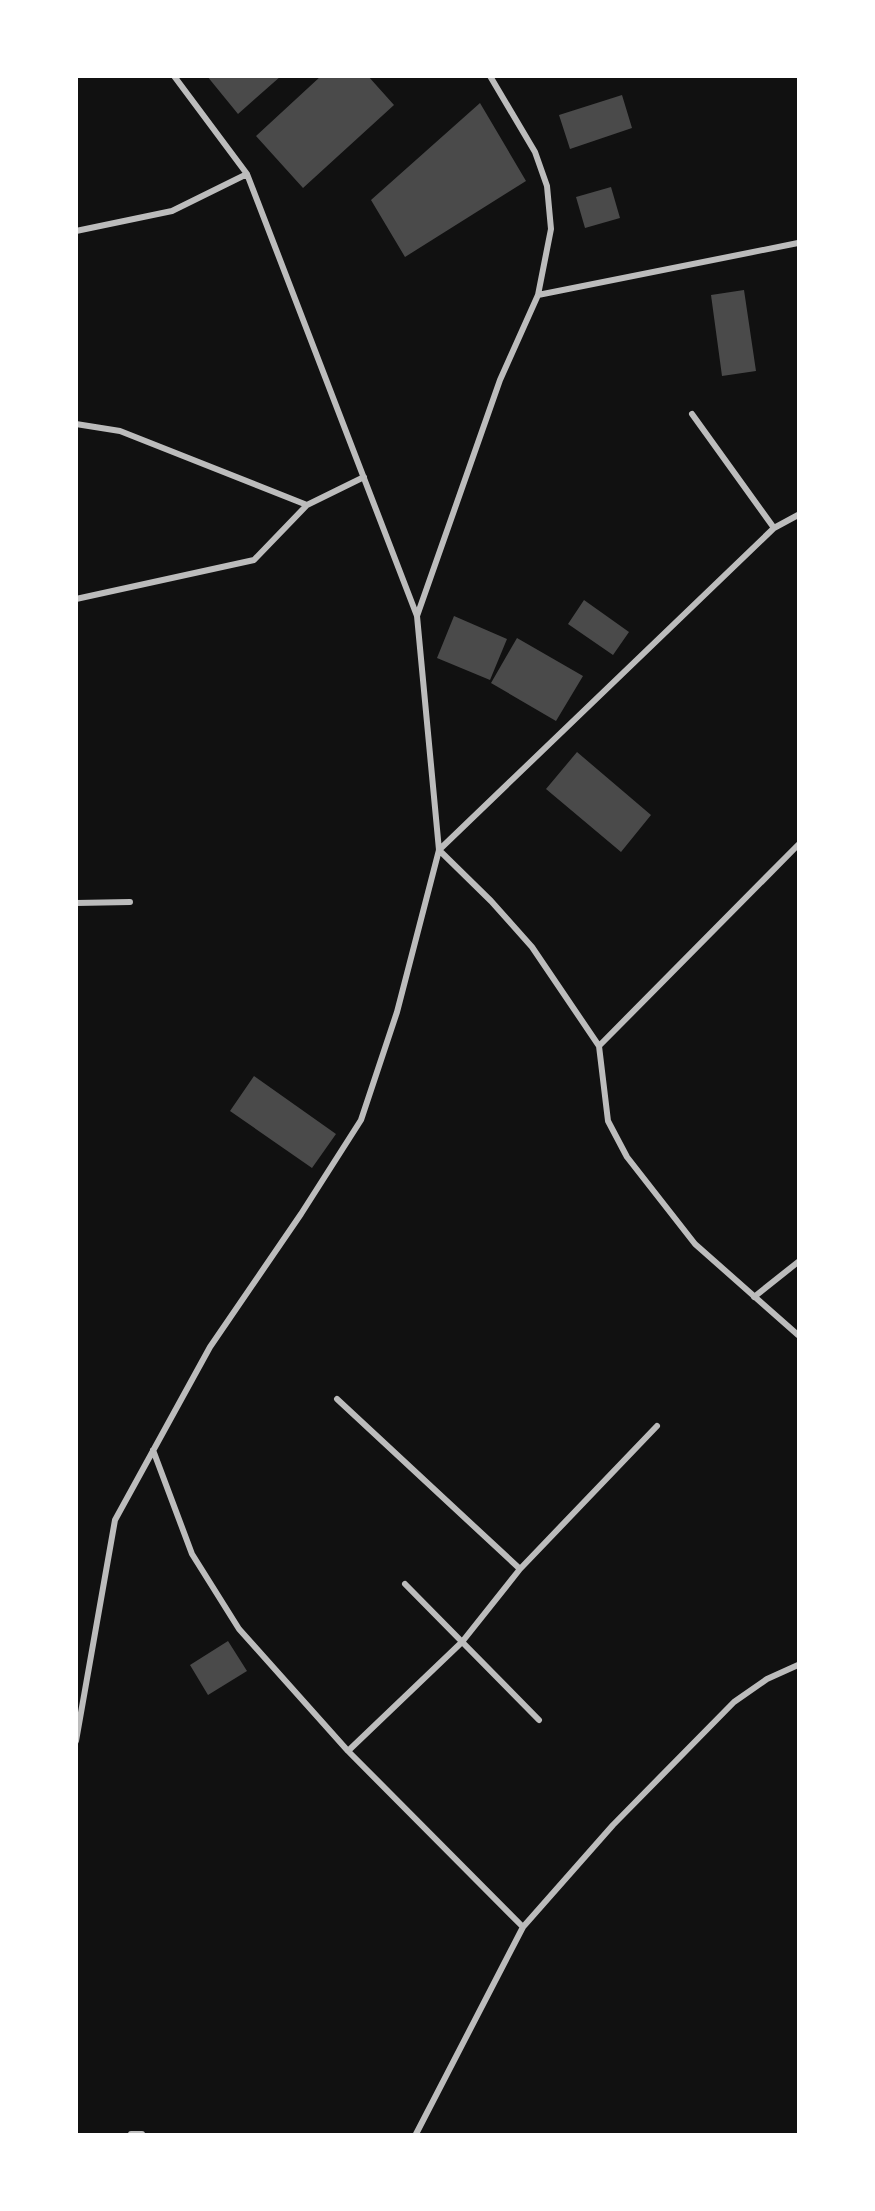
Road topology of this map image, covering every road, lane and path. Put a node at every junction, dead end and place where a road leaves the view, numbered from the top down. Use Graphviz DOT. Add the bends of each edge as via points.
graph roads {
  1 [pos="174,76"];
  2 [pos="490,76"];
  3 [pos="247,174"];
  4 [pos="76,231"];
  5 [pos="798,243"];
  6 [pos="538,295"];
  7 [pos="692,414"];
  8 [pos="76,424"];
  9 [pos="364,477"];
  10 [pos="306,505"];
  11 [pos="798,515"];
  12 [pos="774,528"];
  13 [pos="76,599"];
  14 [pos="417,616"];
  15 [pos="798,845"];
  16 [pos="439,850"];
  17 [pos="130,902"];
  18 [pos="76,903"];
  19 [pos="599,1046"];
  20 [pos="798,1262"];
  21 [pos="754,1297"];
  22 [pos="798,1335"];
  23 [pos="337,1399"];
  24 [pos="657,1426"];
  25 [pos="153,1450"];
  26 [pos="520,1569"];
  27 [pos="405,1584"];
  28 [pos="462,1642"];
  29 [pos="798,1665"];
  30 [pos="539,1720"];
  31 [pos="76,1741"];
  32 [pos="348,1751"];
  33 [pos="523,1928"];
  34 [pos="131,2134"];
  35 [pos="142,2134"];
  36 [pos="417,2134"];
  1 -- 3 [label="street"];
  2 -- 6 [label="street" via="535,153 547,186 551,229"];
  3 -- 4 [label="street" via="172,211"];
  3 -- 9 [label="street"];
  5 -- 6 [label="street"];
  6 -- 14 [label="street" via="500,380"];
  7 -- 12 [label="street"];
  8 -- 10 [label="street" via="120,431"];
  9 -- 10 [label="street"];
  9 -- 14 [label="street"];
  10 -- 13 [label="street" via="254,560"];
  11 -- 12 [label="street"];
  12 -- 16 [label="street"];
  14 -- 16 [label="street"];
  15 -- 19 [label="street"];
  16 -- 19 [label="street" via="532,947"];
  16 -- 25 [label="street" via="397,1012 361,1120 210,1347"];
  17 -- 18 [label="street"];
  19 -- 21 [label="street" via="608,1121 627,1157 695,1244"];
  20 -- 21 [label="street"];
  21 -- 22 [label="street"];
  23 -- 26 [label="street"];
  24 -- 26 [label="street"];
  25 -- 31 [label="street" via="115,1520"];
  25 -- 32 [label="street" via="192,1554 239,1629"];
  26 -- 28 [label="street"];
  27 -- 28 [label="street"];
  28 -- 30 [label="street"];
  28 -- 32 [label="street"];
  29 -- 33 [label="street" via="767,1679 734,1702 613,1825"];
  32 -- 33 [label="street"];
  33 -- 36 [label="street"];
  34 -- 35 [label="street"];
}
